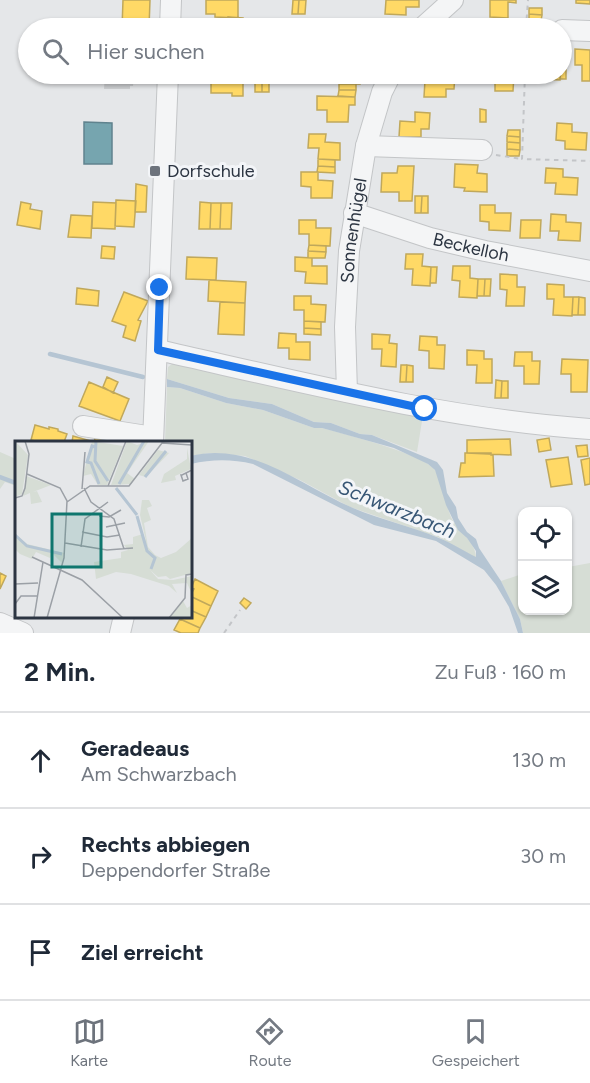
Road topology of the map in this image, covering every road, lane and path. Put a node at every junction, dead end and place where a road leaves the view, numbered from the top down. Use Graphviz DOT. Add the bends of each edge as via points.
graph roads {
  1 [pos="171,0"];
  2 [pos="453,0"];
  3 [pos="528,0"];
  4 [pos="170,18"];
  5 [pos="433,18"];
  6 [pos="527,18"];
  7 [pos="572,30"];
  8 [pos="590,31"];
  9 [pos="168,84"];
  10 [pos="386,84"];
  11 [pos="525,84"];
  12 [pos="366,146"];
  13 [pos="482,150"];
  14 [pos="522,159"];
  15 [pos="590,161"];
  16 [pos="354,213"];
  17 [pos="590,271"];
  18 [pos="158,350"];
  19 [pos="346,392"];
  20 [pos="83,426"];
  21 [pos="590,429"];
  22 [pos="153,440"];
  23 [pos="240,610"];
  24 [pos="124,618"];
  25 [pos="0,623"];
  26 [pos="23,633"];
  27 [pos="120,633"];
  28 [pos="224,633"];
  1 -- 4 [label="street"];
  2 -- 5 [label="street"];
  3 -- 6 [label="path"];
  7 -- 8 [label="street"];
  9 -- 18 [label="street"];
  10 -- 12 [label="street, Sonnenhügel"];
  11 -- 14 [label="path"];
  12 -- 13 [label="street"];
  12 -- 16 [label="street, Sonnenhügel"];
  13 -- 14 [label="path"];
  14 -- 15 [label="path"];
  16 -- 17 [label="street, Beckelloh" via="485,251"];
  16 -- 19 [label="street, Sonnenhügel" via="346,290"];
  18 -- 19 [label="street"];
  18 -- 22 [label="street"];
  19 -- 21 [label="street" via="425,409"];
  20 -- 22 [label="street"];
  23 -- 28 [label="path"];
  24 -- 27 [label="street"];
  25 -- 26 [label="street"];
}
